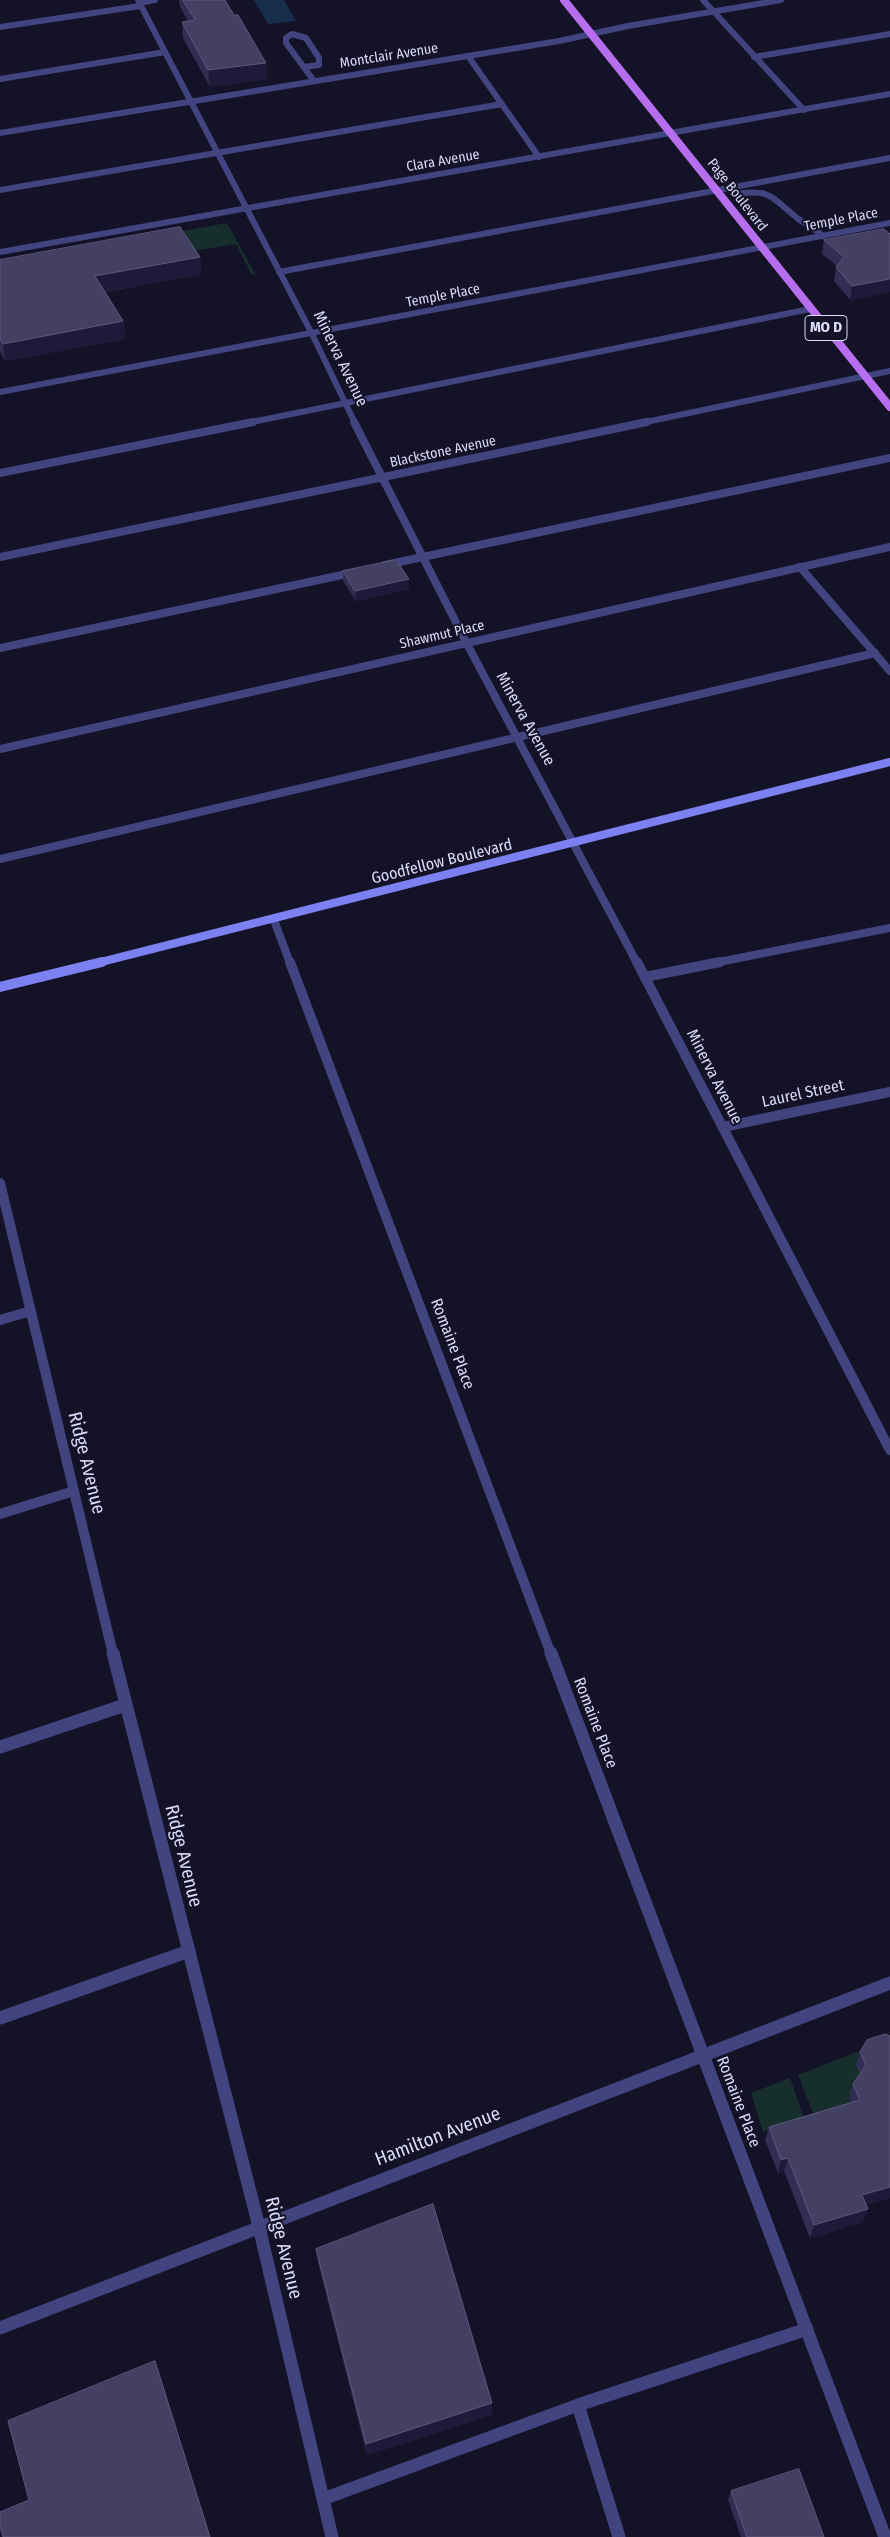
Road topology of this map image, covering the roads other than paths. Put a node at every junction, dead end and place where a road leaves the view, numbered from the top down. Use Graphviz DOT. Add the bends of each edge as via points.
graph roads {
  1 [pos="155,0"];
  2 [pos="564,0"];
  3 [pos="703,0"];
  4 [pos="781,0"];
  5 [pos="139,3"];
  6 [pos="713,11"];
  7 [pos="0,27"];
  8 [pos="591,34"];
  9 [pos="890,34"];
  10 [pos="165,52"];
  11 [pos="468,56"];
  12 [pos="754,57"];
  13 [pos="304,67"];
  14 [pos="0,79"];
  15 [pos="314,81"];
  16 [pos="890,94"];
  17 [pos="190,101"];
  18 [pos="502,104"];
  19 [pos="804,110"];
  20 [pos="0,133"];
  21 [pos="671,134"];
  22 [pos="216,153"];
  23 [pos="540,157"];
  24 [pos="890,158"];
  25 [pos="0,190"];
  26 [pos="719,194"];
  27 [pos="245,208"];
  28 [pos="890,223"];
  29 [pos="823,236"];
  30 [pos="761,248"];
  31 [pos="0,252"];
  32 [pos="279,272"];
  33 [pos="810,309"];
  34 [pos="312,334"];
  35 [pos="890,371"];
  36 [pos="865,376"];
  37 [pos="0,392"];
  38 [pos="345,403"];
  39 [pos="890,408"];
  40 [pos="890,458"];
  41 [pos="0,472"];
  42 [pos="381,478"];
  43 [pos="890,547"];
  44 [pos="0,556"];
  45 [pos="422,557"];
  46 [pos="800,567"];
  47 [pos="374,568"];
  48 [pos="365,570"];
  49 [pos="466,642"];
  50 [pos="0,648"];
  51 [pos="875,653"];
  52 [pos="890,671"];
  53 [pos="518,736"];
  54 [pos="0,748"];
  55 [pos="890,762"];
  56 [pos="575,843"];
  57 [pos="0,859"];
  58 [pos="274,920"];
  59 [pos="890,928"];
  60 [pos="645,977"];
  61 [pos="0,987"];
  62 [pos="890,1092"];
  63 [pos="723,1126"];
  64 [pos="0,1183"];
  65 [pos="31,1312"];
  66 [pos="0,1320"];
  67 [pos="890,1450"];
  68 [pos="74,1490"];
  69 [pos="0,1514"];
  70 [pos="125,1706"];
  71 [pos="0,1746"];
  72 [pos="189,1951"];
  73 [pos="890,1983"];
  74 [pos="0,2018"];
  75 [pos="703,2055"];
  76 [pos="259,2227"];
  77 [pos="0,2328"];
  78 [pos="807,2329"];
  79 [pos="578,2405"];
  80 [pos="323,2499"];
  81 [pos="886,2532"];
  82 [pos="332,2537"];
  83 [pos="619,2537"];
  1 -- 5 [label="street"];
  2 -- 8 [label="main road, Page Boulevard / MO D"];
  3 -- 6 [label="street"];
  4 -- 6 [label="street, Montclair Avenue"];
  5 -- 7 [label="street"];
  5 -- 10 [label="street, Minerva Avenue"];
  6 -- 8 [label="street, Montclair Avenue"];
  6 -- 12 [label="street"];
  8 -- 11 [label="street, Montclair Avenue"];
  8 -- 21 [label="main road, Page Boulevard / MO D"];
  9 -- 12 [label="street"];
  10 -- 14 [label="street"];
  10 -- 17 [label="street, Minerva Avenue"];
  11 -- 15 [label="street, Montclair Avenue"];
  11 -- 18 [label="street"];
  12 -- 19 [label="street"];
  13 -- 13 [label="street" via="286,43 286,38 292,34 306,38 318,58 319,65"];
  13 -- 15 [label="street"];
  15 -- 17 [label="street, Montclair Avenue"];
  16 -- 19 [label="street, Clara Avenue"];
  17 -- 20 [label="street, Montclair Avenue"];
  17 -- 22 [label="street, Minerva Avenue"];
  18 -- 22 [label="street"];
  18 -- 23 [label="street"];
  19 -- 21 [label="street, Clara Avenue"];
  21 -- 23 [label="street, Clara Avenue"];
  21 -- 26 [label="main road, Page Boulevard / MO D"];
  22 -- 25 [label="street"];
  22 -- 27 [label="street, Minerva Avenue"];
  23 -- 27 [label="street, Clara Avenue"];
  24 -- 26 [label="street"];
  26 -- 29 [label="street" via="768,192"];
  26 -- 30 [label="main road, Page Boulevard / MO D"];
  26 -- 32 [label="street"];
  27 -- 31 [label="street, Clara Avenue"];
  27 -- 32 [label="street, Minerva Avenue"];
  28 -- 29 [label="street, Temple Place"];
  29 -- 30 [label="street, Temple Place"];
  30 -- 33 [label="main road, Page Boulevard / MO D"];
  30 -- 34 [label="street, Temple Place"];
  32 -- 34 [label="street, Minerva Avenue"];
  33 -- 36 [label="main road, Page Boulevard / MO D"];
  33 -- 38 [label="street"];
  34 -- 37 [label="street, Temple Place"];
  34 -- 38 [label="street, Minerva Avenue"];
  35 -- 36 [label="street, Blackstone Avenue"];
  36 -- 39 [label="main road, Page Boulevard / MO D"];
  36 -- 42 [label="street, Blackstone Avenue"];
  38 -- 41 [label="street"];
  38 -- 42 [label="street, Minerva Avenue"];
  40 -- 45 [label="street"];
  42 -- 44 [label="street, Blackstone Avenue"];
  42 -- 45 [label="street, Minerva Avenue"];
  43 -- 46 [label="street, Shawmut Place"];
  45 -- 47 [label="street"];
  45 -- 49 [label="street, Minerva Avenue"];
  46 -- 49 [label="street, Shawmut Place"];
  46 -- 51 [label="street"];
  48 -- 50 [label="street"];
  49 -- 53 [label="street, Minerva Avenue"];
  49 -- 54 [label="street, Shawmut Place"];
  51 -- 52 [label="street"];
  51 -- 53 [label="street"];
  53 -- 56 [label="street, Minerva Avenue"];
  53 -- 57 [label="street"];
  55 -- 56 [label="main road, Goodfellow Boulevard"];
  56 -- 58 [label="main road, Goodfellow Boulevard"];
  56 -- 60 [label="street, Minerva Avenue"];
  58 -- 61 [label="main road, Goodfellow Boulevard"];
  58 -- 75 [label="street, Romaine Place"];
  59 -- 60 [label="street"];
  60 -- 63 [label="street, Minerva Avenue"];
  62 -- 63 [label="street, Laurel Street"];
  63 -- 67 [label="street, Minerva Avenue"];
  64 -- 65 [label="street, Ridge Avenue"];
  65 -- 66 [label="street"];
  65 -- 68 [label="street, Ridge Avenue"];
  68 -- 69 [label="street"];
  68 -- 70 [label="street, Ridge Avenue"];
  70 -- 71 [label="street"];
  70 -- 72 [label="street, Ridge Avenue"];
  72 -- 74 [label="street"];
  72 -- 76 [label="street, Ridge Avenue"];
  73 -- 75 [label="street, Hamilton Avenue"];
  75 -- 76 [label="street, Hamilton Avenue"];
  75 -- 78 [label="street, Romaine Place"];
  76 -- 77 [label="street, Hamilton Avenue"];
  76 -- 80 [label="street, Ridge Avenue"];
  78 -- 79 [label="street"];
  78 -- 81 [label="street, Romaine Place"];
  79 -- 80 [label="street"];
  79 -- 83 [label="street"];
  80 -- 82 [label="street, Ridge Avenue"];
}
